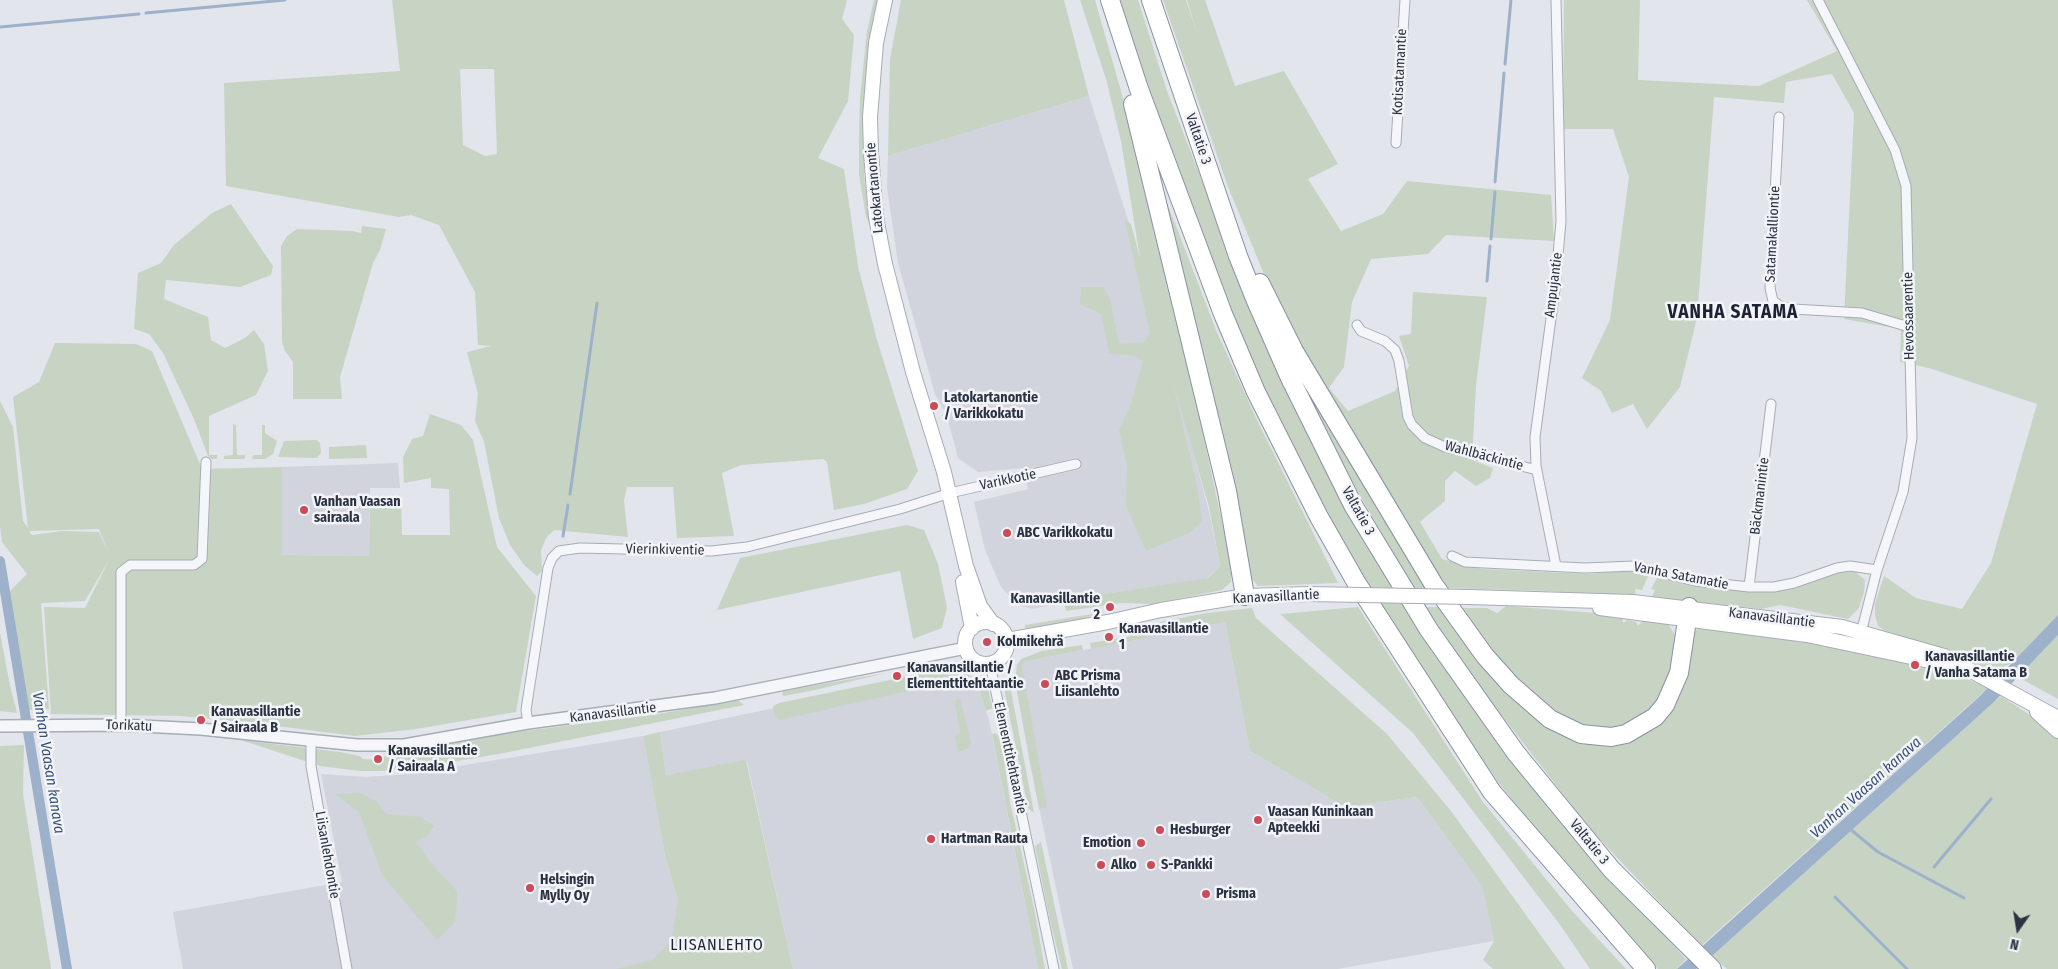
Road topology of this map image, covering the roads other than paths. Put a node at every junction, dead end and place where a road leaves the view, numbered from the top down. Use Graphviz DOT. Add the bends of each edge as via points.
graph roads {
  1 [pos="885,0"];
  2 [pos="1106,0"];
  3 [pos="1110,0"];
  4 [pos="1151,0"];
  5 [pos="1405,0"];
  6 [pos="1556,0"];
  7 [pos="1818,0"];
  8 [pos="1779,117"];
  9 [pos="1396,143"];
  10 [pos="1238,256"];
  11 [pos="1357,325"];
  12 [pos="1909,327"];
  13 [pos="1771,404"];
  14 [pos="206,462"];
  15 [pos="1076,464"];
  16 [pos="1536,470"];
  17 [pos="945,494"];
  18 [pos="1452,556"];
  19 [pos="1556,566"];
  20 [pos="1877,570"];
  21 [pos="1750,587"];
  22 [pos="1245,596"];
  23 [pos="1688,614"];
  24 [pos="993,624"];
  25 [pos="972,628"];
  26 [pos="1860,638"];
  27 [pos="1007,640"];
  28 [pos="966,648"];
  29 [pos="990,664"];
  30 [pos="2014,692"];
  31 [pos="2058,718"];
  32 [pos="528,723"];
  33 [pos="121,725"];
  34 [pos="4,726"];
  35 [pos="2058,731"];
  36 [pos="257,734"];
  37 [pos="311,741"];
  38 [pos="1629,952"];
  39 [pos="1710,967"];
  40 [pos="347,969"];
  41 [pos="1054,969"];
  42 [pos="1640,969"];
  43 [pos="1646,969"];
  1 -- 17 [label="main road, Latokartanontie" via="872,76 871,153 876,217 925,434"];
  2 -- 22 [label="highway" via="1112,34 1163,218 1227,491"];
  3 -- 38 [label="highway" via="1191,233 1256,392 1319,517 1356,582 1492,792"];
  4 -- 10 [label="highway, Valtatie 3"];
  5 -- 9 [label="street, Kotisatamantie"];
  6 -- 16 [label="street, Ampujantie" via="1561,221 1535,437"];
  7 -- 12 [label="street, Hevossaarentie" via="1902,168 1907,204"];
  8 -- 12 [label="street, Satamakalliontie" via="1770,288 1774,300 1780,306 1794,309 1862,313"];
  10 -- 23 [label="highway" via="1258,280 1313,384 1434,585 1486,656 1531,704 1550,719 1581,734 1611,737 1642,726 1655,717 1674,688"];
  10 -- 39 [label="highway, Valtatie 3" via="1289,376 1353,505 1430,630 1516,753 1612,870"];
  11 -- 16 [label="street, Wahlbäckintie" via="1361,331 1385,341 1395,350 1408,418 1425,438 1445,447"];
  12 -- 20 [label="street, Hevossaarentie" via="1912,438 1904,492"];
  13 -- 21 [label="street, Bäckmanintie"];
  14 -- 33 [label="street" via="202,559 194,565 130,565 121,572"];
  15 -- 17 [label="street, Varikkotie"];
  16 -- 19 [label="street, Ampujantie"];
  17 -- 24 [label="main road, Latokartanontie" via="980,606"];
  17 -- 25 [label="main road, Latokartanontie"];
  17 -- 32 [label="street, Vierinkiventie" via="900,509 747,548 711,551 580,548 559,551 548,568 526,710"];
  18 -- 19 [label="street, Vanha Satamatie" via="1465,562"];
  19 -- 21 [label="street, Vanha Satamatie" via="1634,566 1695,581"];
  20 -- 21 [label="street, Vanha Satamatie" via="1850,566 1794,583"];
  20 -- 26 [label="street, Hevossaarentie"];
  22 -- 23 [label="main road, Kanavasillantie, bridge" via="1309,594 1548,600"];
  22 -- 27 [label="main road, Kanavasillantie"];
  23 -- 26 [label="main road, Kanavasillantie" via="1807,635"];
  24 -- 25 [label="main road" via="982,623"];
  24 -- 27 [label="main road" via="1002,630"];
  25 -- 28 [label="main road" via="966,637"];
  26 -- 30 [label="main road, Kanavasillantie" via="1931,651"];
  27 -- 29 [label="main road" via="1004,654"];
  28 -- 29 [label="main road" via="974,660"];
  28 -- 32 [label="street, Kanavasillantie" via="706,700"];
  29 -- 41 [label="street, Elementtitehtaantie"];
  30 -- 31 [label="main road, Kanavasillantie"];
  30 -- 35 [label="main road, Kanavasillantie"];
  32 -- 37 [label="street, Kanavasillantie" via="404,745"];
  33 -- 34 [label="street, Torikatu"];
  33 -- 36 [label="street, Torikatu"];
  36 -- 37 [label="street, Kanavasillantie"];
  37 -- 40 [label="street, Liisanlehdontie" via="311,766"];
  38 -- 42 [label="highway"];
  38 -- 43 [label="highway"];
}
